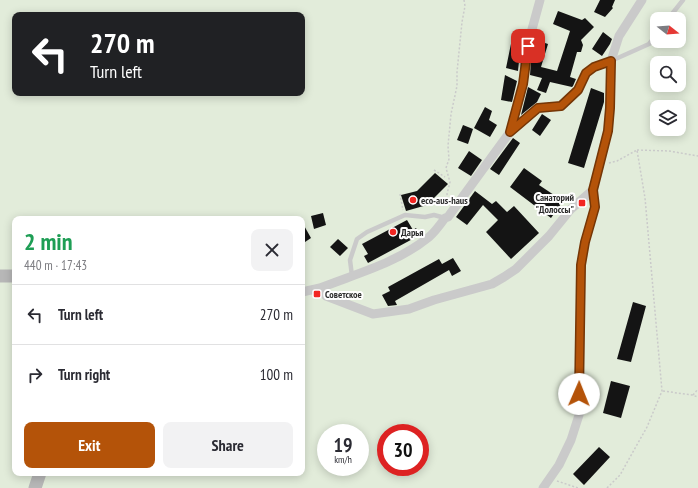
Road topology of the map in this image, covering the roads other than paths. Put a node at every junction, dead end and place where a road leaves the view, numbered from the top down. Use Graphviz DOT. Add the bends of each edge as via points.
graph roads {
  1 [pos="540,0"];
  2 [pos="642,0"];
  3 [pos="683,0"];
  4 [pos="674,12"];
  5 [pos="650,43"];
  6 [pos="611,61"];
  7 [pos="510,132"];
  8 [pos="593,190"];
  9 [pos="446,218"];
  10 [pos="0,276"];
  11 [pos="12,276"];
  12 [pos="352,276"];
  13 [pos="320,288"];
  14 [pos="305,291"];
  15 [pos="39,476"];
  16 [pos="35,488"];
  17 [pos="543,488"];
  1 -- 7 [label="street" via="529,39 523,84"];
  2 -- 6 [label="street" via="619,36"];
  3 -- 4 [label="lane"];
  5 -- 6 [label="lane"];
  6 -- 7 [label="street" via="586,73 578,90 561,106 538,108"];
  6 -- 8 [label="street" via="608,131"];
  7 -- 9 [label="street"];
  8 -- 13 [label="street" via="570,209 549,236 516,269 492,284 409,309 373,314 326,296"];
  8 -- 17 [label="street" via="595,207 581,265 579,415 559,465"];
  9 -- 12 [label="street" via="411,250"];
  9 -- 12 [label="lane" via="434,215 405,215 367,232 357,239 350,260"];
  10 -- 11 [label="street"];
  12 -- 13 [label="street"];
  13 -- 14 [label="street"];
  15 -- 16 [label="street"];
}
